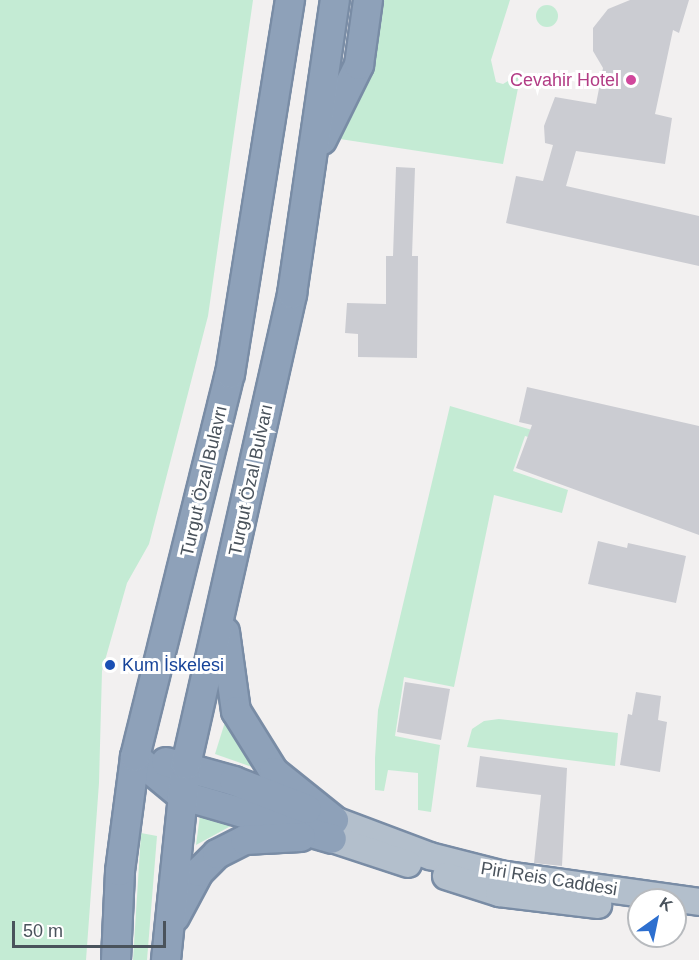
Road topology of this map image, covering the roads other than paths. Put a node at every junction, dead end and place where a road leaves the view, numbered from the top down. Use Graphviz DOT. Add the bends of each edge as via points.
graph roads {
  1 [pos="290,0"];
  2 [pos="335,0"];
  3 [pos="368,0"];
  4 [pos="309,166"];
  5 [pos="223,609"];
  6 [pos="135,757"];
  7 [pos="186,765"];
  8 [pos="181,795"];
  9 [pos="333,829"];
  10 [pos="699,902"];
  11 [pos="627,908"];
  12 [pos="168,932"];
  13 [pos="116,960"];
  14 [pos="166,960"];
  1 -- 6 [label="highway, Turgut Özal Bulavrı" via="230,374"];
  2 -- 4 [label="highway, Turgut Özal Bulvarı"];
  3 -- 4 [label="highway" via="359,65"];
  4 -- 5 [label="highway, Turgut Özal Bulvarı" via="292,294"];
  5 -- 7 [label="highway, Turgut Özal Bulvarı"];
  5 -- 9 [label="highway" via="229,680 236,711 274,772"];
  6 -- 7 [label="highway"];
  6 -- 8 [label="highway"];
  6 -- 13 [label="highway, Turgut Özal Bulavrı" via="120,871"];
  7 -- 8 [label="highway, Turgut Özal Bulvarı"];
  7 -- 9 [label="highway"];
  8 -- 9 [label="highway"];
  8 -- 12 [label="highway, Turgut Özal Bulvarı"];
  9 -- 10 [label="main road, Piri Reis Caddesi" via="500,874"];
  9 -- 11 [label="main road, Piri Reis Caddesi" via="499,893"];
  9 -- 12 [label="highway" via="270,836 230,846 199,872"];
  12 -- 14 [label="highway, Turgut Özal Bulvarı"];
}
